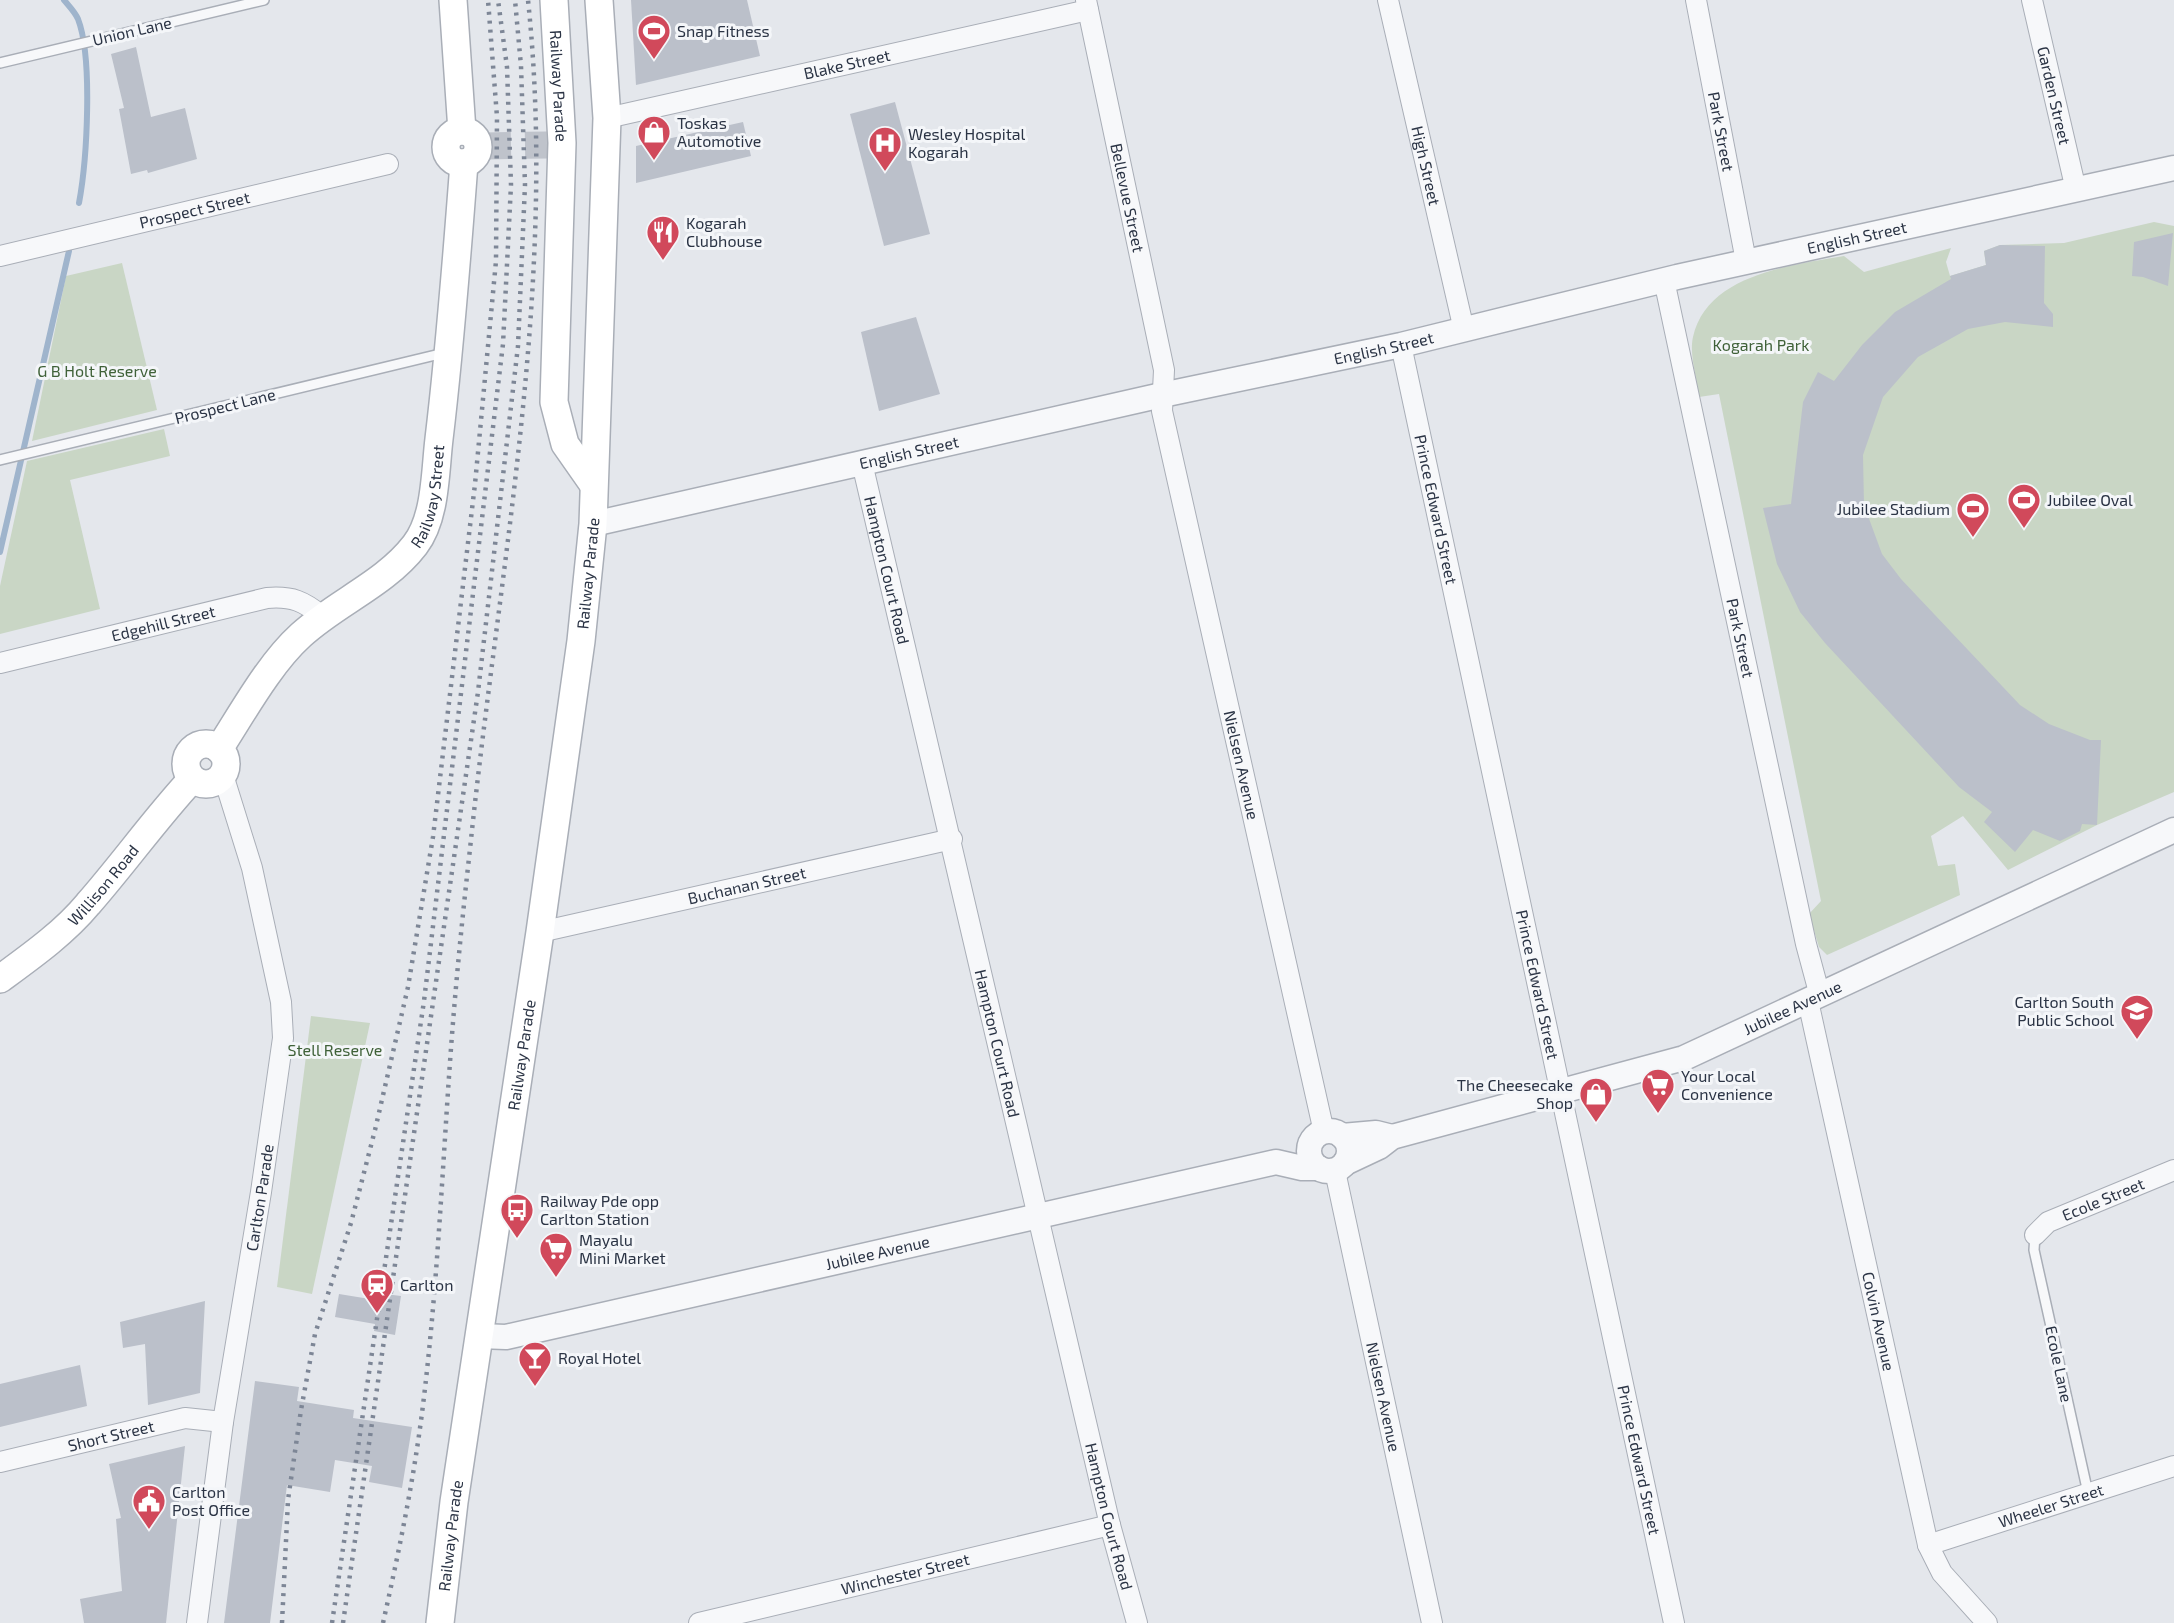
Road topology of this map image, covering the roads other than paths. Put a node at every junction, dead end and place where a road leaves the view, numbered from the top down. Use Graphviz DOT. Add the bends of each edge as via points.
graph roads {
  1 [pos="264,0"];
  2 [pos="453,0"];
  3 [pos="554,0"];
  4 [pos="599,0"];
  5 [pos="1388,0"];
  6 [pos="1696,0"];
  7 [pos="2032,0"];
  8 [pos="1087,5"];
  9 [pos="0,63"];
  10 [pos="607,118"];
  11 [pos="388,164"];
  12 [pos="2174,168"];
  13 [pos="2076,190"];
  14 [pos="0,256"];
  15 [pos="1746,261"];
  16 [pos="1664,280"];
  17 [pos="1464,330"];
  18 [pos="1401,345"];
  19 [pos="450,352"];
  20 [pos="1162,395"];
  21 [pos="5,459"];
  22 [pos="862,463"];
  23 [pos="593,484"];
  24 [pos="593,524"];
  25 [pos="323,617"];
  26 [pos="0,663"];
  27 [pos="219,748"];
  28 [pos="223,775"];
  29 [pos="192,779"];
  30 [pos="2174,830"];
  31 [pos="952,839"];
  32 [pos="540,932"];
  33 [pos="0,979"];
  34 [pos="1814,999"];
  35 [pos="1561,1092"];
  36 [pos="1326,1137"];
  37 [pos="1392,1137"];
  38 [pos="1276,1162"];
  39 [pos="1333,1167"];
  40 [pos="2174,1170"];
  41 [pos="1039,1216"];
  42 [pos="2035,1235"];
  43 [pos="479,1336"];
  44 [pos="224,1422"];
  45 [pos="0,1462"];
  46 [pos="2174,1467"];
  47 [pos="2088,1493"];
  48 [pos="1110,1525"];
  49 [pos="1928,1545"];
  50 [pos="197,1623"];
  51 [pos="440,1623"];
  52 [pos="699,1623"];
  53 [pos="1137,1623"];
  54 [pos="1432,1623"];
  55 [pos="1674,1623"];
  56 [pos="1987,1623"];
  1 -- 9 [label="lane, Union Lane"];
  2 -- 19 [label="main road, Railway Street" via="472,147"];
  3 -- 23 [label="main road, Railway Parade" via="554,402 565,444"];
  4 -- 10 [label="main road, Railway Parade"];
  5 -- 17 [label="street, High Street"];
  6 -- 15 [label="street, Park Street"];
  7 -- 13 [label="street, Garden Street"];
  8 -- 10 [label="street, Blake Street"];
  8 -- 20 [label="street, Bellevue Street" via="1164,370"];
  10 -- 23 [label="main road, Railway Parade"];
  11 -- 14 [label="street, Prospect Street"];
  12 -- 13 [label="street, English Street"];
  13 -- 15 [label="street, English Street"];
  15 -- 16 [label="street, English Street"];
  16 -- 17 [label="street, English Street"];
  16 -- 34 [label="street, Park Street" via="1806,944"];
  17 -- 18 [label="street, English Street"];
  18 -- 20 [label="street, English Street"];
  18 -- 35 [label="street, Prince Edward Street"];
  19 -- 21 [label="lane, Prospect Lane"];
  19 -- 25 [label="main road, Railway Street" via="429,512 417,542 377,581"];
  20 -- 22 [label="street, English Street"];
  20 -- 36 [label="street, Nielsen Avenue" via="1161,411"];
  22 -- 24 [label="street, English Street"];
  22 -- 31 [label="street, Hampton Court Road"];
  23 -- 24 [label="main road, Railway Parade"];
  24 -- 32 [label="main road, Railway Parade"];
  25 -- 26 [label="street, Edgehill Street" via="306,602 290,597 267,598"];
  25 -- 27 [label="main road, Railway Street" via="299,636 272,670"];
  27 -- 28 [label="main road" via="226,764"];
  27 -- 29 [label="main road" via="206,744 193,748 185,767"];
  28 -- 29 [label="main road" via="208,785"];
  28 -- 44 [label="street, Carlton Parade" via="254,879 281,1002 283,1038"];
  29 -- 33 [label="main road, Willison Road" via="87,906"];
  30 -- 34 [label="street, Jubilee Avenue"];
  31 -- 32 [label="street, Buchanan Street"];
  31 -- 41 [label="street, Hampton Court Road"];
  32 -- 43 [label="main road, Railway Parade"];
  34 -- 35 [label="street, Jubilee Avenue" via="1684,1058"];
  34 -- 49 [label="street, Colvin Avenue"];
  35 -- 37 [label="street, Jubilee Avenue"];
  35 -- 55 [label="street, Prince Edward Street"];
  36 -- 37 [label="street, Jubilee Avenue" via="1376,1133"];
  36 -- 38 [label="street, Jubilee Avenue" via="1288,1151"];
  36 -- 39 [label="street" via="1348,1146"];
  36 -- 39 [label="street" via="1311,1159"];
  37 -- 39 [label="street, Jubilee Avenue" via="1379,1148"];
  38 -- 39 [label="street, Jubilee Avenue" via="1302,1168"];
  38 -- 41 [label="street, Jubilee Avenue"];
  39 -- 54 [label="street, Nielsen Avenue"];
  40 -- 42 [label="street, Ecole Street" via="2048,1222"];
  41 -- 43 [label="street, Jubilee Avenue" via="506,1336"];
  41 -- 48 [label="street, Hampton Court Road"];
  42 -- 47 [label="lane, Ecole Lane" via="2034,1250"];
  43 -- 51 [label="main road, Railway Parade"];
  44 -- 45 [label="street, Short Street" via="185,1418"];
  44 -- 50 [label="street, Carlton Parade"];
  46 -- 47 [label="street, Wheeler Street"];
  47 -- 49 [label="street, Wheeler Street"];
  48 -- 52 [label="street, Winchester Street"];
  48 -- 53 [label="street, Hampton Court Road"];
  49 -- 56 [label="street, Colvin Avenue" via="1942,1573"];
}
